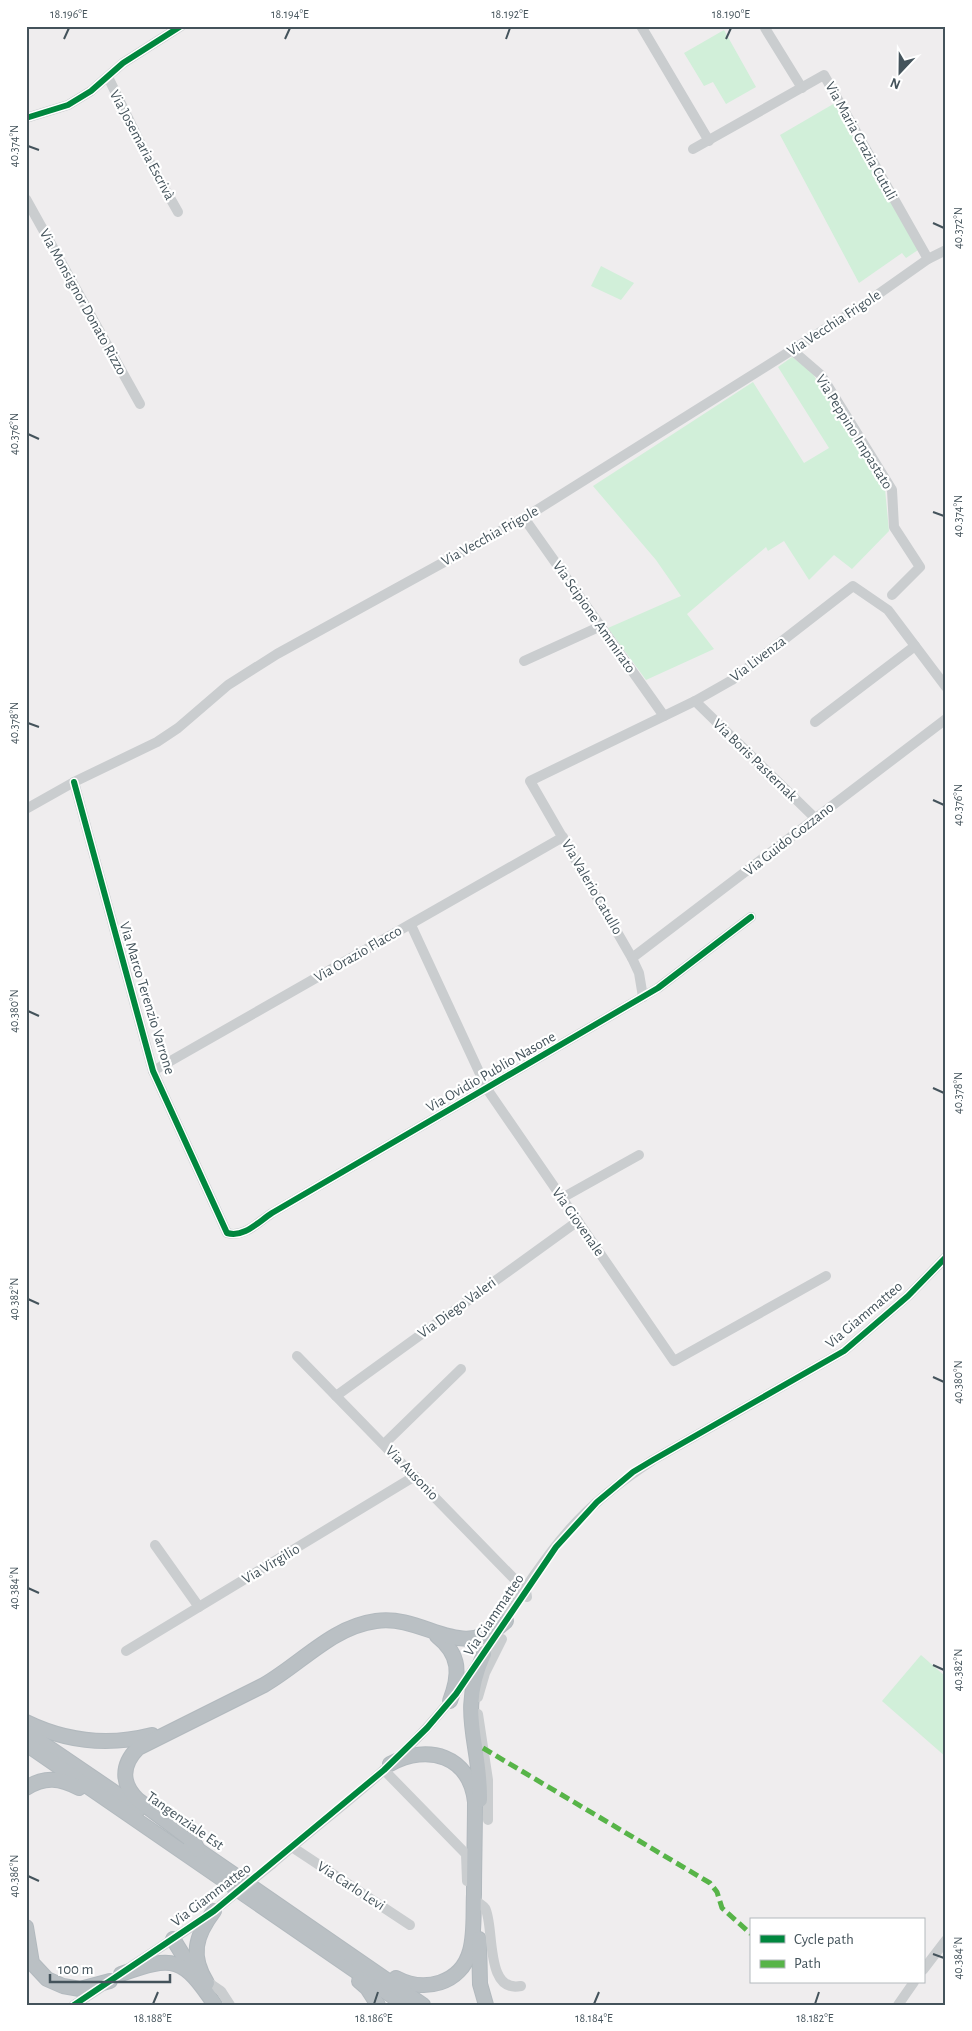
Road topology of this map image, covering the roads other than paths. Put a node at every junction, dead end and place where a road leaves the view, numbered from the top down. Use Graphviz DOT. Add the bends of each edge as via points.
graph roads {
  1 [pos="182,26"];
  2 [pos="641,26"];
  3 [pos="765,28"];
  4 [pos="108,77"];
  5 [pos="802,88"];
  6 [pos="26,118"];
  7 [pos="709,140"];
  8 [pos="693,149"];
  9 [pos="26,199"];
  10 [pos="178,212"];
  11 [pos="946,250"];
  12 [pos="928,259"];
  13 [pos="792,350"];
  14 [pos="140,404"];
  15 [pos="524,518"];
  16 [pos="892,595"];
  17 [pos="601,626"];
  18 [pos="915,646"];
  19 [pos="524,660"];
  20 [pos="946,686"];
  21 [pos="695,701"];
  22 [pos="664,716"];
  23 [pos="946,719"];
  24 [pos="816,722"];
  25 [pos="530,781"];
  26 [pos="74,782"];
  27 [pos="26,809"];
  28 [pos="815,818"];
  29 [pos="563,837"];
  30 [pos="751,917"];
  31 [pos="411,924"];
  32 [pos="632,958"];
  33 [pos="643,997"];
  34 [pos="154,1071"];
  35 [pos="487,1089"];
  36 [pos="638,1155"];
  37 [pos="562,1198"];
  38 [pos="578,1221"];
  39 [pos="235,1235"];
  40 [pos="946,1257"];
  41 [pos="826,1276"];
  42 [pos="297,1356"];
  43 [pos="461,1369"];
  44 [pos="336,1396"];
  45 [pos="384,1444"];
  46 [pos="415,1476"];
  47 [pos="155,1545"];
  48 [pos="526,1591"];
  49 [pos="199,1607"];
  50 [pos="506,1621"];
  51 [pos="421,1627"];
  52 [pos="126,1651"];
  53 [pos="484,1654"];
  54 [pos="450,1701"];
  55 [pos="26,1722"];
  56 [pos="172,1729"];
  57 [pos="26,1732"];
  58 [pos="26,1744"];
  59 [pos="387,1767"];
  60 [pos="26,1788"];
  61 [pos="488,1820"];
  62 [pos="169,1842"];
  63 [pos="292,1847"];
  64 [pos="198,1850"];
  65 [pos="467,1881"];
  66 [pos="482,1906"];
  67 [pos="218,1908"];
  68 [pos="410,1925"];
  69 [pos="26,1927"];
  70 [pos="173,1939"];
  71 [pos="310,1939"];
  72 [pos="946,1940"];
  73 [pos="342,1949"];
  74 [pos="924,1969"];
  75 [pos="115,1977"];
  76 [pos="202,1981"];
  77 [pos="913,1984"];
  78 [pos="521,1986"];
  79 [pos="74,2005"];
  80 [pos="215,2005"];
  81 [pos="222,2005"];
  82 [pos="230,2005"];
  83 [pos="378,2005"];
  84 [pos="404,2005"];
  85 [pos="423,2005"];
  86 [pos="486,2005"];
  87 [pos="898,2005"];
  1 -- 4 [label="street" via="123,63"];
  2 -- 7 [label="street"];
  3 -- 5 [label="street"];
  4 -- 6 [label="street" via="68,105"];
  4 -- 10 [label="street, Via Josemaria Escrivà"];
  5 -- 7 [label="street, Via Maria Grazia Cutuli"];
  5 -- 12 [label="street, Via Maria Grazia Cutuli" via="824,75"];
  7 -- 8 [label="street, Via Maria Grazia Cutuli"];
  9 -- 14 [label="street, Via Monsignor Donato Rizzo"];
  11 -- 12 [label="street, Via Vecchia Frigole"];
  12 -- 13 [label="street, Via Vecchia Frigole"];
  13 -- 15 [label="street, Via Vecchia Frigole"];
  13 -- 16 [label="street, Via Peppino Impastato" via="821,375 892,490 894,527 920,567"];
  15 -- 17 [label="street, Via Scipione Ammirato"];
  15 -- 26 [label="street, Via Vecchia Frigole" via="277,654 228,685 157,742"];
  17 -- 19 [label="street"];
  17 -- 22 [label="street, Via Scipione Ammirato"];
  18 -- 20 [label="street, Via Livenza"];
  18 -- 21 [label="street, Via Livenza" via="888,610 853,586 732,680"];
  18 -- 24 [label="street"];
  21 -- 22 [label="street, Via Livenza"];
  21 -- 28 [label="street, Via Boris Pasternak"];
  22 -- 25 [label="street, Via Livenza"];
  23 -- 28 [label="street, Via Guido Gozzano"];
  25 -- 29 [label="street, Via Valerio Catullo"];
  26 -- 27 [label="street, Via Vecchia Frigole"];
  26 -- 34 [label="street, Via Marco Terenzio Varrone"];
  28 -- 32 [label="street, Via Guido Gozzano"];
  29 -- 31 [label="street, Via Orazio Flacco"];
  29 -- 32 [label="street, Via Valerio Catullo"];
  30 -- 33 [label="street, Via Ovidio Publio Nasone"];
  31 -- 34 [label="street, Via Orazio Flacco"];
  31 -- 35 [label="street, Via Giovenale"];
  32 -- 33 [label="street, Via Valerio Catullo"];
  33 -- 35 [label="street, Via Ovidio Publio Nasone"];
  34 -- 39 [label="street, Via Marco Terenzio Varrone" via="227,1233"];
  35 -- 37 [label="street, Via Giovenale"];
  35 -- 39 [label="street, Via Ovidio Publio Nasone"];
  36 -- 37 [label="street"];
  37 -- 38 [label="street, Via Giovenale"];
  38 -- 41 [label="street, Via Giovenale" via="674,1361"];
  38 -- 44 [label="street, Via Diego Valeri"];
  40 -- 48 [label="street, Via Giammatteo" via="908,1296 844,1351 659,1456 615,1486 568,1531"];
  42 -- 44 [label="street, Via Ausonio"];
  43 -- 45 [label="street"];
  44 -- 45 [label="street, Via Ausonio"];
  45 -- 46 [label="street, Via Ausonio"];
  46 -- 48 [label="street, Via Ausonio"];
  46 -- 49 [label="street, Via Virgilio"];
  47 -- 49 [label="street"];
  48 -- 50 [label="street, Via Giammatteo"];
  48 -- 61 [label="street" via="527,1600 491,1659 478,1700 478,1724 488,1780"];
  49 -- 52 [label="street, Via Virgilio"];
  50 -- 51 [label="highway" via="490,1635 466,1640"];
  50 -- 53 [label="street, Via Giammatteo"];
  51 -- 54 [label="highway" via="444,1641 456,1658 458,1674"];
  51 -- 56 [label="highway" via="402,1621 379,1621 350,1628 272,1680"];
  53 -- 54 [label="street, Via Giammatteo"];
  53 -- 66 [label="highway" via="475,1677 470,1707 480,1792"];
  54 -- 59 [label="street, Via Giammatteo"];
  55 -- 56 [label="highway" via="57,1735 100,1742 127,1740"];
  56 -- 64 [label="highway" via="133,1753 125,1767 124,1778 134,1796 194,1842"];
  57 -- 64 [label="highway, Tangenziale Est"];
  58 -- 62 [label="highway, Tangenziale Est"];
  59 -- 63 [label="street, Via Giammatteo"];
  59 -- 65 [label="street" via="466,1854"];
  59 -- 73 [label="highway" via="413,1755 434,1754 461,1770 474,1792 473,1933 470,1950 463,1966 450,1978 426,1986 404,1982 353,1951"];
  60 -- 62 [label="highway" via="45,1779 66,1782 157,1838"];
  62 -- 71 [label="highway, Tangenziale Est"];
  63 -- 67 [label="street, Via Giammatteo, bridge"];
  63 -- 68 [label="street, Via Carlo Levi"];
  64 -- 73 [label="highway, Tangenziale Est"];
  66 -- 78 [label="street" via="500,1979 515,1988"];
  66 -- 86 [label="highway" via="479,1970"];
  67 -- 70 [label="street, Via Giammatteo"];
  67 -- 76 [label="highway" via="203,1925 197,1947 196,1962"];
  69 -- 75 [label="highway" via="32,1962 47,1979 63,1986 88,1989"];
  70 -- 75 [label="street, Via Giammatteo"];
  70 -- 76 [label="highway"];
  71 -- 83 [label="highway" via="314,1946 368,1988"];
  71 -- 84 [label="highway, Tangenziale Est"];
  72 -- 74 [label="street"];
  73 -- 85 [label="highway, Tangenziale Est"];
  75 -- 76 [label="highway" via="151,1963 166,1962 187,1970"];
  75 -- 79 [label="street, Via Giammatteo"];
  76 -- 80 [label="highway"];
  76 -- 81 [label="highway"];
  76 -- 82 [label="street" via="221,1992"];
  77 -- 87 [label="street"];
}
